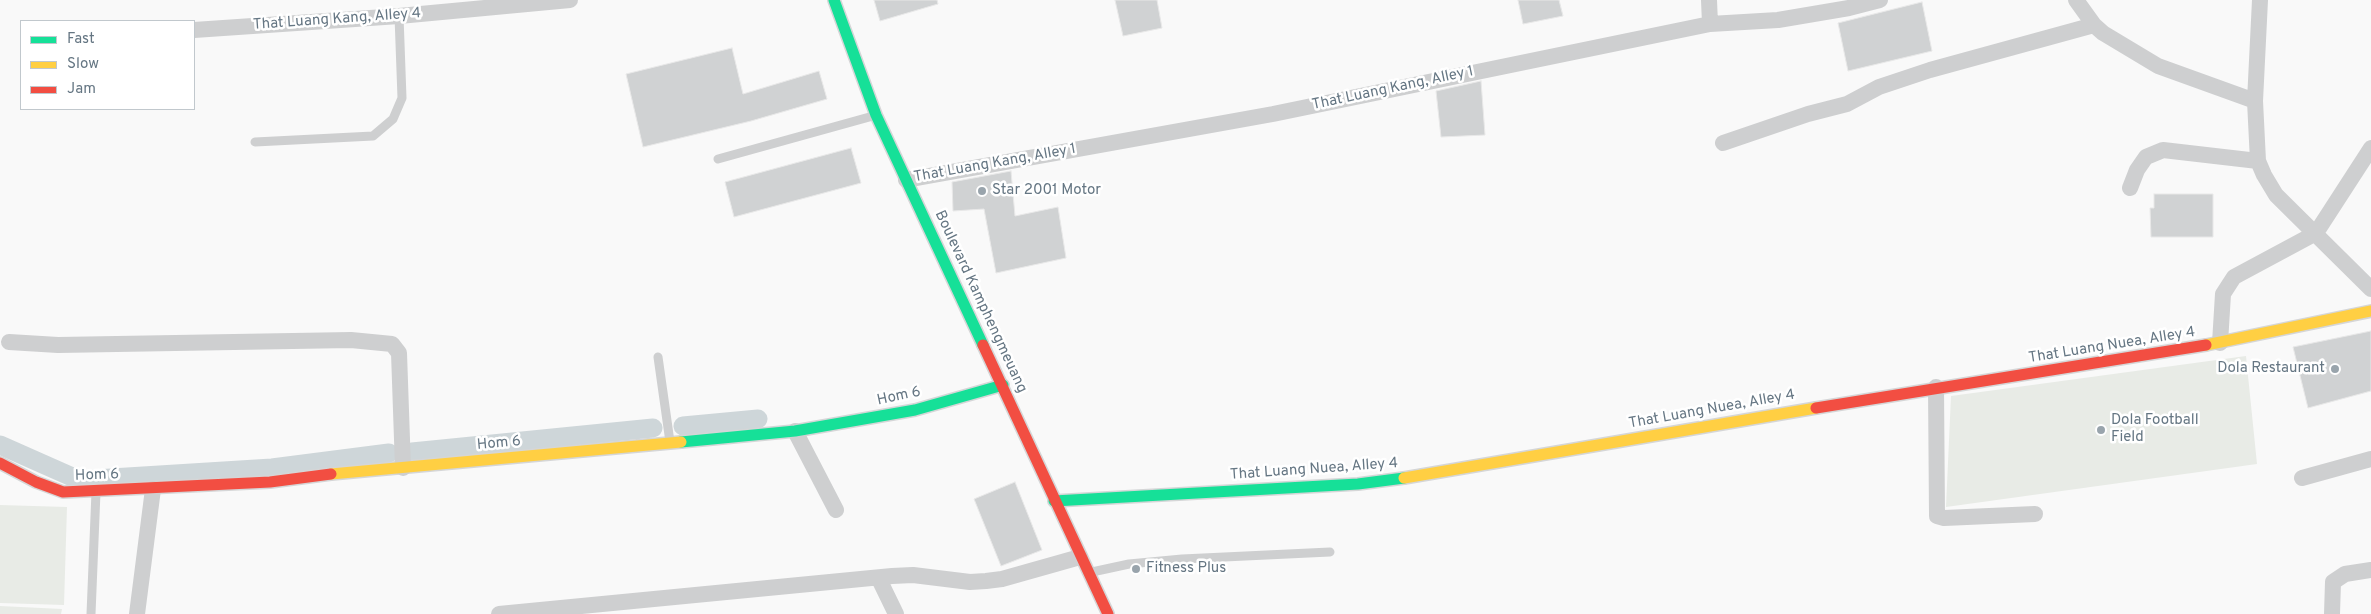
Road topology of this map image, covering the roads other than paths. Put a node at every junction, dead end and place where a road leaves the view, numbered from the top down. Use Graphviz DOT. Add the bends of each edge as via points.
graph roads {
  1 [pos="570,0"];
  2 [pos="834,0"];
  3 [pos="1709,0"];
  4 [pos="1880,0"];
  5 [pos="2076,0"];
  6 [pos="2260,0"];
  7 [pos="399,16"];
  8 [pos="1710,24"];
  9 [pos="2094,25"];
  10 [pos="195,30"];
  11 [pos="2256,101"];
  12 [pos="876,115"];
  13 [pos="256,142"];
  14 [pos="1723,143"];
  15 [pos="2371,148"];
  16 [pos="718,159"];
  17 [pos="2258,161"];
  18 [pos="906,180"];
  19 [pos="2130,188"];
  20 [pos="2316,234"];
  21 [pos="2371,289"];
  22 [pos="2371,311"];
  23 [pos="9,342"];
  24 [pos="2220,343"];
  25 [pos="658,357"];
  26 [pos="1002,385"];
  27 [pos="1936,387"];
  28 [pos="794,431"];
  29 [pos="670,442"];
  30 [pos="2371,459"];
  31 [pos="0,463"];
  32 [pos="403,468"];
  33 [pos="2302,478"];
  34 [pos="154,489"];
  35 [pos="96,492"];
  36 [pos="1054,501"];
  37 [pos="836,510"];
  38 [pos="2035,514"];
  39 [pos="1330,552"];
  40 [pos="1080,556"];
  41 [pos="2371,570"];
  42 [pos="1088,573"];
  43 [pos="879,578"];
  44 [pos="91,614"];
  45 [pos="138,614"];
  46 [pos="499,614"];
  47 [pos="896,614"];
  48 [pos="1108,614"];
  49 [pos="2332,614"];
  1 -- 7 [label="street, That Luang Kang, Alley 4"];
  2 -- 12 [label="street, Boulevard Kamphengmeuang"];
  3 -- 8 [label="street"];
  4 -- 8 [label="street, That Luang Kang, Alley 1" via="1778,20"];
  5 -- 9 [label="street"];
  6 -- 11 [label="street"];
  7 -- 10 [label="street, That Luang Kang, Alley 4"];
  7 -- 13 [label="lane" via="402,98 393,120 373,136"];
  8 -- 18 [label="street, That Luang Kang, Alley 1" via="1274,114"];
  9 -- 11 [label="street" via="2158,66"];
  9 -- 14 [label="street" via="1930,70 1879,87 1847,104"];
  11 -- 17 [label="street"];
  12 -- 16 [label="lane"];
  12 -- 18 [label="street, Boulevard Kamphengmeuang"];
  15 -- 20 [label="street"];
  17 -- 19 [label="street" via="2163,150 2146,157"];
  17 -- 20 [label="street" via="2276,195"];
  18 -- 26 [label="street, Boulevard Kamphengmeuang"];
  20 -- 21 [label="street"];
  20 -- 24 [label="street" via="2234,278 2223,294"];
  22 -- 24 [label="street, That Luang Nuea, Alley 4"];
  23 -- 32 [label="street" via="58,345 351,340 392,344 399,353 400,363"];
  24 -- 27 [label="street, That Luang Nuea, Alley 4"];
  25 -- 29 [label="lane"];
  26 -- 28 [label="street, Hom 6" via="915,410"];
  26 -- 36 [label="street, Boulevard Kamphengmeuang"];
  27 -- 36 [label="street, That Luang Nuea, Alley 4" via="1416,477 1358,484"];
  27 -- 38 [label="street" via="1937,516"];
  28 -- 29 [label="street, Hom 6"];
  28 -- 37 [label="street"];
  29 -- 32 [label="street, Hom 6"];
  30 -- 33 [label="street"];
  31 -- 35 [label="street, Hom 6" via="63,492"];
  32 -- 34 [label="street, Hom 6" via="270,482"];
  34 -- 35 [label="street, Hom 6"];
  34 -- 45 [label="street"];
  35 -- 44 [label="lane"];
  36 -- 40 [label="street, Boulevard Kamphengmeuang"];
  39 -- 42 [label="lane" via="1164,560 1117,565"];
  40 -- 42 [label="street, Boulevard Kamphengmeuang"];
  40 -- 43 [label="street" via="986,582 913,575"];
  41 -- 49 [label="street" via="2344,574 2333,582"];
  42 -- 48 [label="street, Boulevard Kamphengmeuang"];
  43 -- 46 [label="street"];
  43 -- 47 [label="street"];
}
